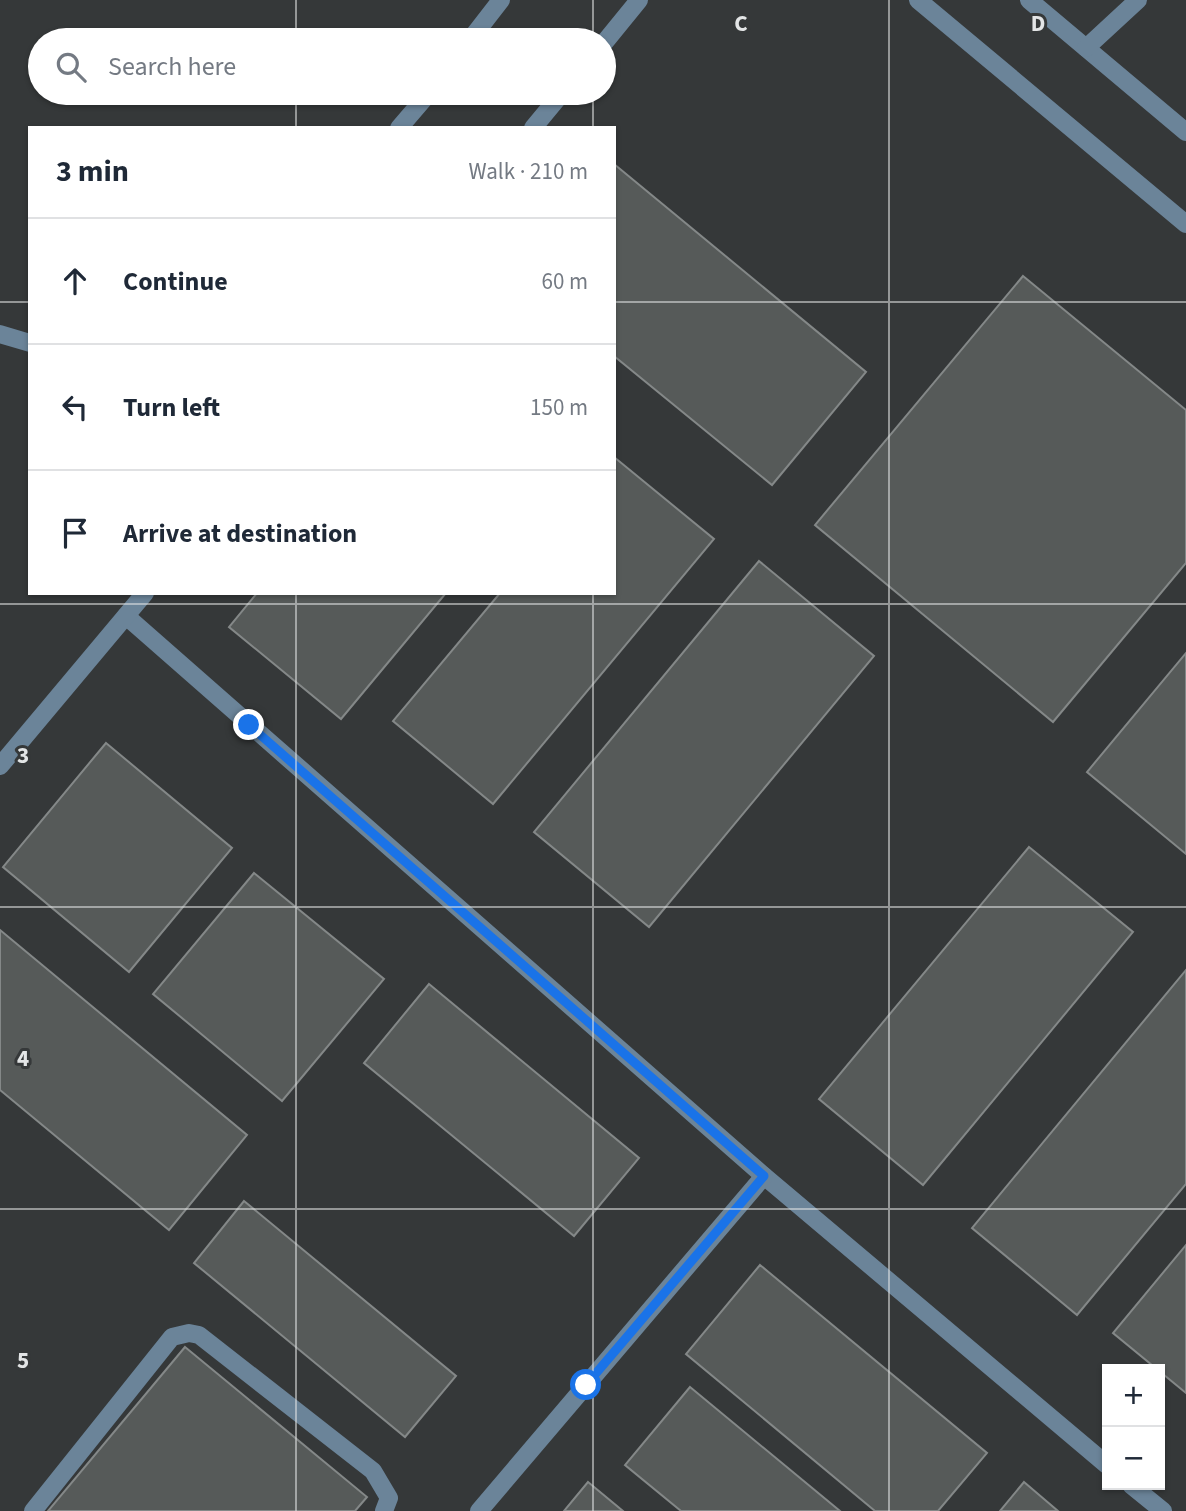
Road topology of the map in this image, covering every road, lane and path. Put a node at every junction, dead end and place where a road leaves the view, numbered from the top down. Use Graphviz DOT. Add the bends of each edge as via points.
graph roads {
  1 [pos="501,0"];
  2 [pos="639,0"];
  3 [pos="918,0"];
  4 [pos="1030,0"];
  5 [pos="1138,0"];
  6 [pos="479,28"];
  7 [pos="616,28"];
  8 [pos="1086,48"];
  9 [pos="419,105"];
  10 [pos="552,105"];
  11 [pos="401,126"];
  12 [pos="535,126"];
  13 [pos="1186,132"];
  14 [pos="1186,224"];
  15 [pos="0,334"];
  16 [pos="28,342"];
  17 [pos="143,595"];
  18 [pos="126,617"];
  19 [pos="0,766"];
  20 [pos="764,1176"];
  21 [pos="1102,1461"];
  22 [pos="1137,1490"];
  23 [pos="33,1511"];
  24 [pos="384,1511"];
  25 [pos="479,1511"];
  26 [pos="1163,1511"];
  1 -- 6 [label="street"];
  2 -- 7 [label="street"];
  3 -- 14 [label="street"];
  4 -- 8 [label="street"];
  5 -- 8 [label="street"];
  8 -- 13 [label="street"];
  9 -- 11 [label="street"];
  10 -- 12 [label="street"];
  15 -- 16 [label="street"];
  17 -- 18 [label="street"];
  18 -- 19 [label="street"];
  18 -- 20 [label="street"];
  20 -- 21 [label="street"];
  20 -- 25 [label="street"];
  22 -- 26 [label="street"];
  23 -- 24 [label="street" via="172,1337 189,1333 199,1335 373,1471 389,1498"];
}
